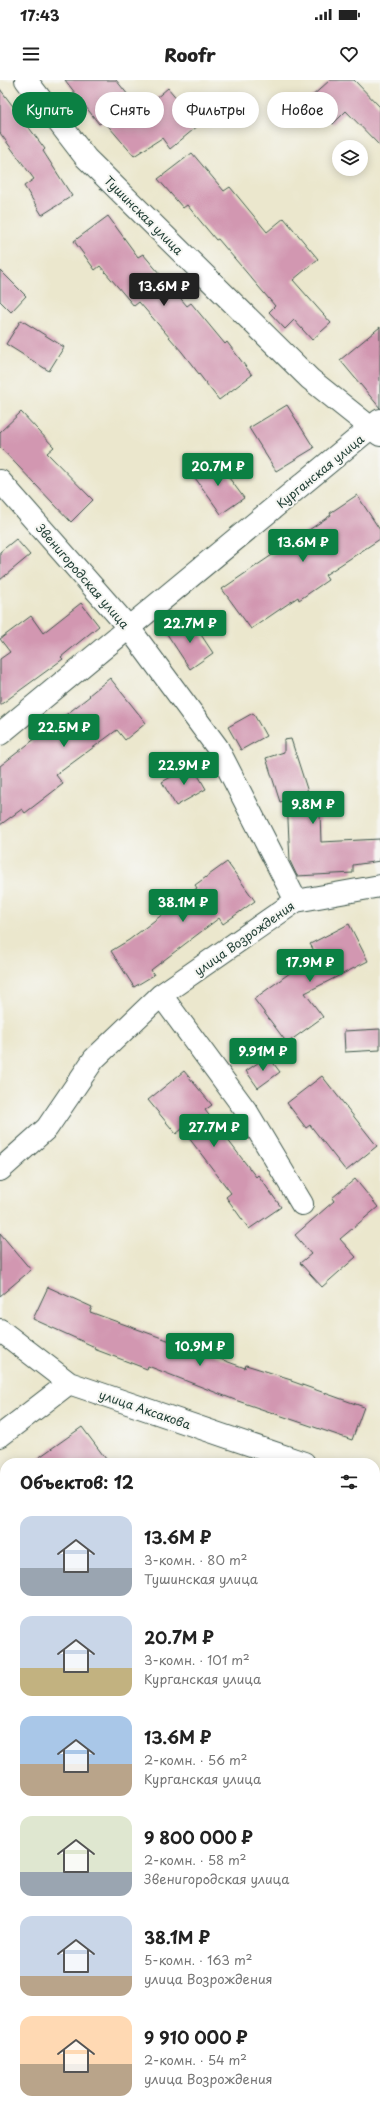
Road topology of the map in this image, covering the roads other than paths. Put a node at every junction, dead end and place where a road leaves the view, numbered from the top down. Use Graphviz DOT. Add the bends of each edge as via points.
graph roads {
  1 [pos="26,80"];
  2 [pos="378,428"];
  3 [pos="0,481"];
  4 [pos="129,628"];
  5 [pos="0,734"];
  6 [pos="380,886"];
  7 [pos="296,902"];
  8 [pos="161,995"];
  9 [pos="0,1170"];
  10 [pos="302,1204"];
  11 [pos="0,1330"];
  12 [pos="69,1383"];
  13 [pos="0,1436"];
  14 [pos="289,1458"];
  1 -- 2 [label="street, Тушинская улица" via="92,163 310,379"];
  2 -- 4 [label="street, Курганская улица"];
  3 -- 4 [label="street, Звенигородская улица"];
  4 -- 5 [label="street, Курганская улица"];
  4 -- 7 [label="street, Звенигородская улица" via="217,747"];
  6 -- 7 [label="street, улица Возрождения"];
  7 -- 8 [label="street, улица Возрождения"];
  8 -- 9 [label="street, улица Возрождения" via="94,1059 47,1128"];
  8 -- 10 [label="street" via="247,1112"];
  11 -- 12 [label="street, улица Аксакова"];
  12 -- 13 [label="street"];
  12 -- 14 [label="street, улица Аксакова"];
}
